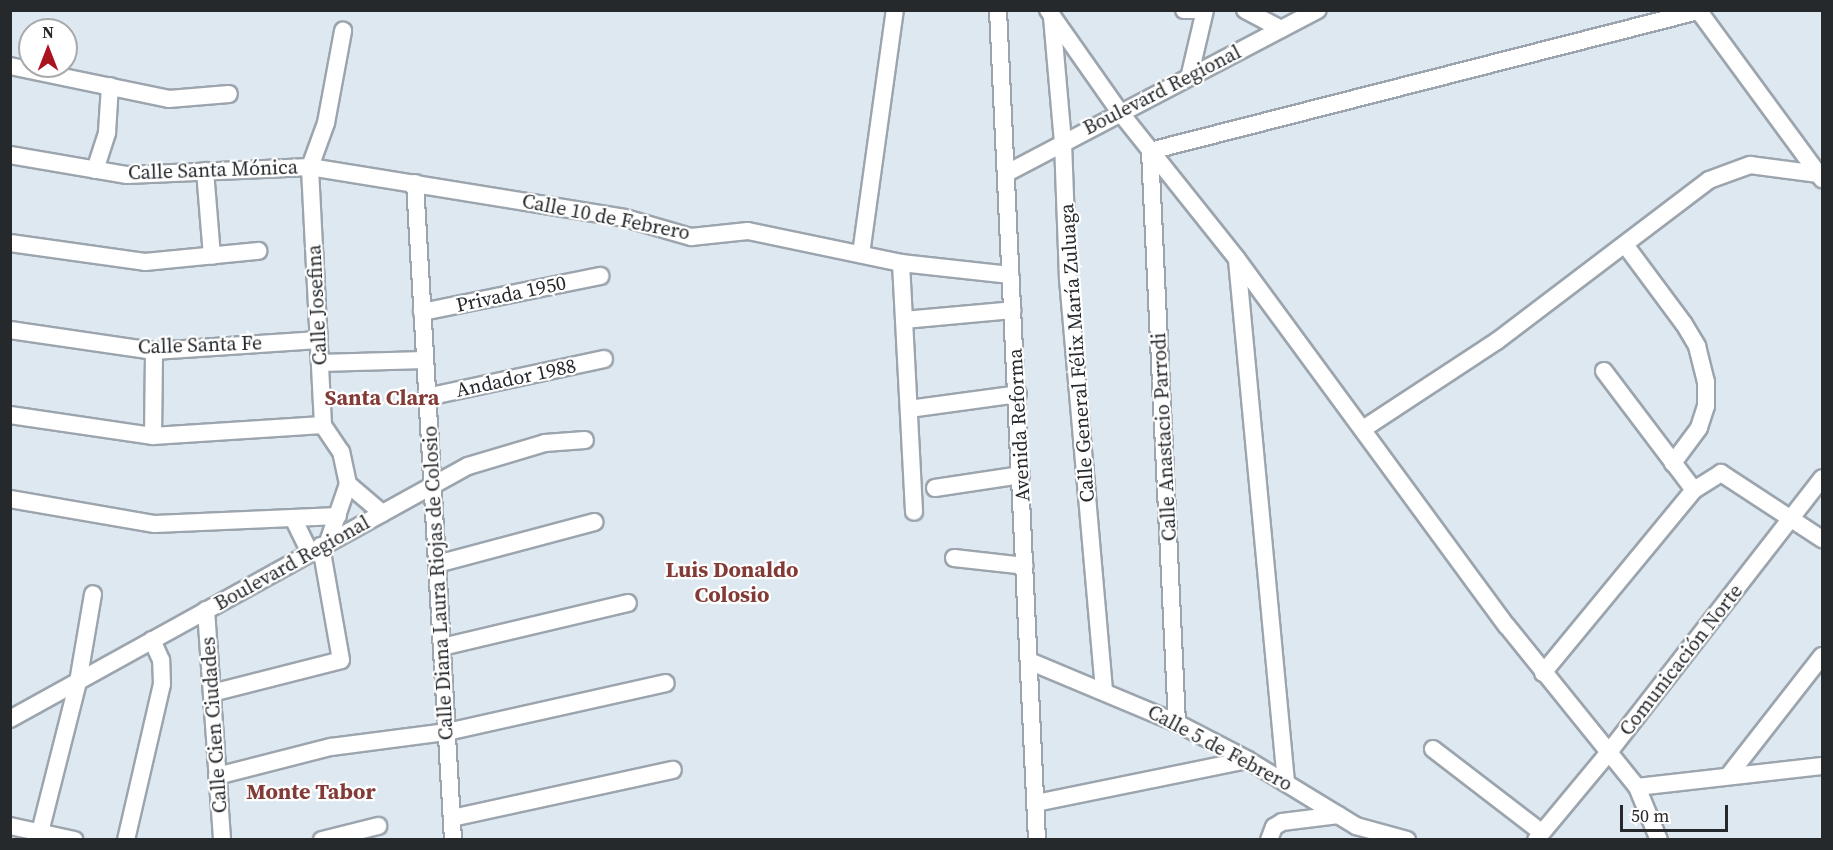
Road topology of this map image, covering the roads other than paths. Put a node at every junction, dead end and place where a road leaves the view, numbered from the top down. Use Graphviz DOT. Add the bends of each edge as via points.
graph roads {
  1 [pos="895,10"];
  2 [pos="1184,10"];
  3 [pos="1199,10"];
  4 [pos="1205,10"];
  5 [pos="1245,10"];
  6 [pos="993,11"];
  7 [pos="1318,11"];
  8 [pos="1698,11"];
  9 [pos="1050,13"];
  10 [pos="1281,28"];
  11 [pos="343,31"];
  12 [pos="10,66"];
  13 [pos="1190,74"];
  14 [pos="110,86"];
  15 [pos="229,94"];
  16 [pos="1119,111"];
  17 [pos="1063,142"];
  18 [pos="1150,151"];
  19 [pos="10,155"];
  20 [pos="310,167"];
  21 [pos="95,170"];
  22 [pos="205,171"];
  23 [pos="1007,173"];
  24 [pos="1820,177"];
  25 [pos="415,183"];
  26 [pos="10,243"];
  27 [pos="1626,246"];
  28 [pos="258,251"];
  29 [pos="861,254"];
  30 [pos="212,256"];
  31 [pos="1237,259"];
  32 [pos="901,263"];
  33 [pos="1010,275"];
  34 [pos="600,276"];
  35 [pos="1013,310"];
  36 [pos="422,312"];
  37 [pos="904,320"];
  38 [pos="10,330"];
  39 [pos="319,340"];
  40 [pos="154,351"];
  41 [pos="604,359"];
  42 [pos="425,360"];
  43 [pos="320,363"];
  44 [pos="1604,370"];
  45 [pos="1018,394"];
  46 [pos="428,397"];
  47 [pos="909,409"];
  48 [pos="10,415"];
  49 [pos="323,425"];
  50 [pos="1363,429"];
  51 [pos="153,436"];
  52 [pos="585,440"];
  53 [pos="1673,463"];
  54 [pos="1022,475"];
  55 [pos="1822,478"];
  56 [pos="348,484"];
  57 [pos="433,484"];
  58 [pos="934,488"];
  59 [pos="1694,490"];
  60 [pos="10,499"];
  61 [pos="914,512"];
  62 [pos="382,513"];
  63 [pos="338,516"];
  64 [pos="293,518"];
  65 [pos="1791,519"];
  66 [pos="596,522"];
  67 [pos="1822,539"];
  68 [pos="320,547"];
  69 [pos="954,558"];
  70 [pos="437,564"];
  71 [pos="1025,566"];
  72 [pos="93,594"];
  73 [pos="628,603"];
  74 [pos="206,610"];
  75 [pos="152,640"];
  76 [pos="442,647"];
  77 [pos="1822,656"];
  78 [pos="1029,661"];
  79 [pos="1543,673"];
  80 [pos="78,682"];
  81 [pos="666,682"];
  82 [pos="1104,690"];
  83 [pos="212,693"];
  84 [pos="10,719"];
  85 [pos="1177,723"];
  86 [pos="447,732"];
  87 [pos="1434,749"];
  88 [pos="1609,752"];
  89 [pos="1248,760"];
  90 [pos="1822,766"];
  91 [pos="673,770"];
  92 [pos="1729,775"];
  93 [pos="217,776"];
  94 [pos="1286,782"];
  95 [pos="1637,787"];
  96 [pos="1035,803"];
  97 [pos="1339,815"];
  98 [pos="452,818"];
  99 [pos="10,826"];
  100 [pos="378,826"];
  101 [pos="1355,833"];
  102 [pos="39,836"];
  103 [pos="1538,836"];
  104 [pos="75,840"];
  105 [pos="126,840"];
  106 [pos="222,840"];
  107 [pos="322,840"];
  108 [pos="453,840"];
  109 [pos="1037,840"];
  110 [pos="1269,840"];
  111 [pos="1407,840"];
  112 [pos="1659,840"];
  1 -- 29 [label="street"];
  2 -- 3 [label="street"];
  4 -- 13 [label="street"];
  5 -- 10 [label="street"];
  6 -- 23 [label="street, Avenida Reforma"];
  7 -- 10 [label="street, Boulevard Regional"];
  8 -- 18 [label="street"];
  8 -- 24 [label="street"];
  9 -- 16 [label="street"];
  9 -- 17 [label="street, Calle General Félix María Zuluaga"];
  10 -- 13 [label="street, Boulevard Regional"];
  11 -- 20 [label="street" via="329,112"];
  12 -- 14 [label="street"];
  13 -- 16 [label="street, Boulevard Regional"];
  14 -- 15 [label="street" via="169,99"];
  14 -- 21 [label="street" via="107,132"];
  16 -- 17 [label="street, Boulevard Regional"];
  16 -- 18 [label="street"];
  17 -- 23 [label="street, Boulevard Regional"];
  17 -- 82 [label="street, Calle General Félix María Zuluaga" via="1068,279"];
  18 -- 31 [label="street"];
  18 -- 85 [label="street, Calle Anastacio Parrodi"];
  19 -- 21 [label="street, Calle Santa Mónica"];
  20 -- 22 [label="street, Calle Santa Mónica"];
  20 -- 25 [label="street, Calle Santa Mónica"];
  20 -- 39 [label="street, Calle Josefina"];
  21 -- 22 [label="street, Calle Santa Mónica" via="127,175"];
  22 -- 30 [label="street"];
  23 -- 33 [label="street, Avenida Reforma"];
  24 -- 27 [label="street" via="1750,165 1729,170 1709,180"];
  25 -- 29 [label="street, Calle 10 de Febrero" via="639,220 691,237 748,231"];
  25 -- 36 [label="street, Calle Diana Laura Riojas de Colosio"];
  26 -- 30 [label="street" via="134,262"];
  27 -- 50 [label="street" via="1497,341"];
  27 -- 53 [label="street" via="1684,324 1696,346 1707,382 1706,406 1699,428"];
  28 -- 30 [label="street"];
  29 -- 32 [label="street, Calle 10 de Febrero"];
  31 -- 50 [label="street"];
  31 -- 94 [label="street"];
  32 -- 33 [label="street, Calle 10 de Febrero"];
  32 -- 37 [label="street"];
  33 -- 35 [label="street, Avenida Reforma"];
  34 -- 36 [label="street, Privada 1950"];
  35 -- 37 [label="street"];
  35 -- 45 [label="street, Avenida Reforma"];
  36 -- 42 [label="street, Calle Diana Laura Riojas de Colosio"];
  37 -- 47 [label="street"];
  38 -- 40 [label="street, Calle Santa Fe"];
  39 -- 40 [label="street, Calle Santa Fe"];
  39 -- 43 [label="street, Calle Josefina"];
  40 -- 51 [label="street"];
  41 -- 46 [label="street, Andador 1988"];
  42 -- 43 [label="street"];
  42 -- 46 [label="street, Calle Diana Laura Riojas de Colosio"];
  43 -- 49 [label="street, Calle Josefina"];
  44 -- 53 [label="street"];
  45 -- 47 [label="street"];
  45 -- 54 [label="street, Avenida Reforma"];
  46 -- 57 [label="street, Calle Diana Laura Riojas de Colosio"];
  47 -- 61 [label="street"];
  48 -- 51 [label="street"];
  49 -- 51 [label="street"];
  49 -- 56 [label="street, Calle Josefina" via="341,453"];
  50 -- 79 [label="street"];
  52 -- 57 [label="street, Boulevard Regional" via="506,452"];
  53 -- 59 [label="street"];
  54 -- 58 [label="street"];
  54 -- 71 [label="street, Avenida Reforma"];
  55 -- 65 [label="street, Comunicación Norte"];
  56 -- 62 [label="street"];
  56 -- 63 [label="street"];
  57 -- 62 [label="street, Boulevard Regional"];
  57 -- 70 [label="street, Calle Diana Laura Riojas de Colosio"];
  59 -- 65 [label="street" via="1721,473"];
  59 -- 79 [label="street"];
  60 -- 64 [label="street" via="155,524"];
  62 -- 68 [label="street, Boulevard Regional"];
  63 -- 64 [label="street"];
  63 -- 68 [label="street"];
  64 -- 68 [label="street"];
  65 -- 67 [label="street"];
  65 -- 88 [label="street, Comunicación Norte"];
  66 -- 70 [label="street"];
  68 -- 74 [label="street, Boulevard Regional"];
  68 -- 83 [label="street" via="340,660"];
  69 -- 71 [label="street"];
  70 -- 76 [label="street, Calle Diana Laura Riojas de Colosio"];
  71 -- 78 [label="street, Avenida Reforma"];
  72 -- 80 [label="street"];
  73 -- 76 [label="street"];
  74 -- 75 [label="street, Boulevard Regional"];
  74 -- 83 [label="street, Calle Cien Ciudades"];
  75 -- 80 [label="street, Boulevard Regional"];
  75 -- 105 [label="street" via="161,660 162,684"];
  76 -- 86 [label="street, Calle Diana Laura Riojas de Colosio"];
  77 -- 92 [label="street"];
  78 -- 82 [label="street, Calle 5 de Febrero"];
  78 -- 96 [label="street, Avenida Reforma"];
  79 -- 88 [label="street"];
  80 -- 84 [label="street, Boulevard Regional"];
  80 -- 102 [label="street"];
  81 -- 86 [label="street"];
  82 -- 85 [label="street, Calle 5 de Febrero"];
  83 -- 93 [label="street, Calle Cien Ciudades"];
  85 -- 89 [label="street, Calle 5 de Febrero"];
  86 -- 93 [label="street" via="331,747"];
  86 -- 98 [label="street, Calle Diana Laura Riojas de Colosio"];
  87 -- 103 [label="street"];
  88 -- 95 [label="street"];
  88 -- 103 [label="street, Comunicación Norte"];
  89 -- 94 [label="street, Calle 5 de Febrero"];
  89 -- 96 [label="street"];
  90 -- 92 [label="street"];
  91 -- 98 [label="street"];
  92 -- 95 [label="street"];
  93 -- 106 [label="street, Calle Cien Ciudades"];
  94 -- 97 [label="street, Calle 5 de Febrero"];
  95 -- 112 [label="street"];
  96 -- 109 [label="street, Avenida Reforma"];
  97 -- 101 [label="street, Calle 5 de Febrero"];
  97 -- 110 [label="street" via="1282,822 1274,827"];
  98 -- 108 [label="street, Calle Diana Laura Riojas de Colosio"];
  99 -- 102 [label="street"];
  100 -- 107 [label="street"];
  101 -- 111 [label="street, Calle 5 de Febrero"];
  102 -- 104 [label="street"];
}
